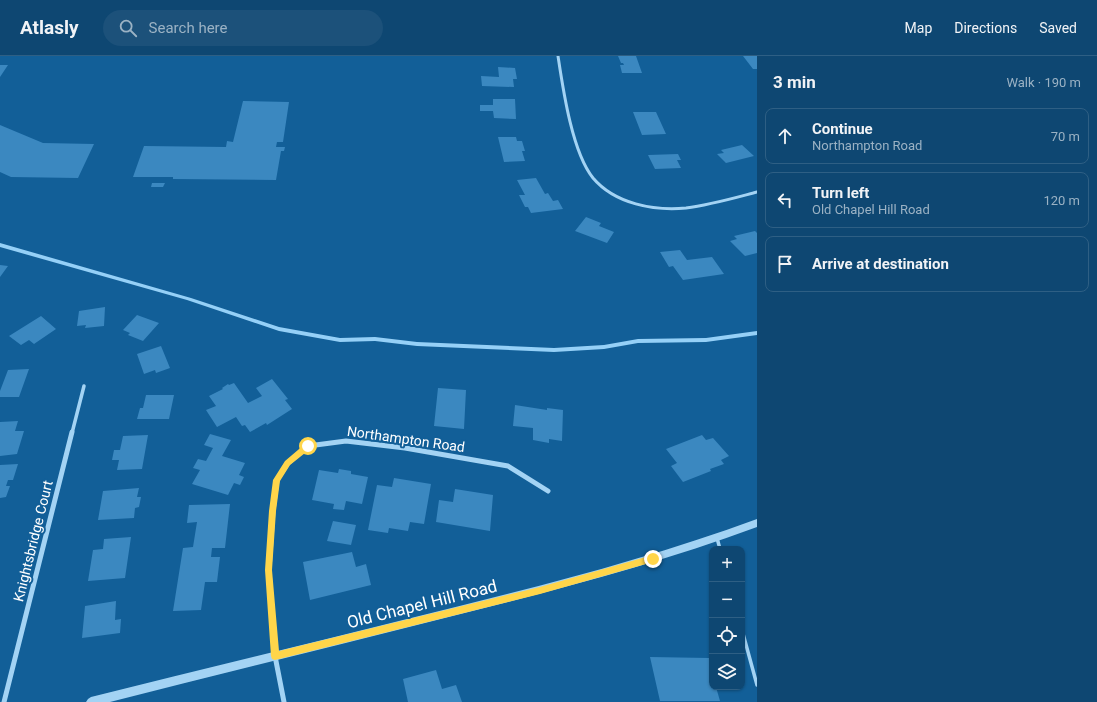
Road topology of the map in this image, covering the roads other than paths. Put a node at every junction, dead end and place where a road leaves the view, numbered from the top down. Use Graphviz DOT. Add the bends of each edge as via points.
graph roads {
  1 [pos="558,56"];
  2 [pos="757,192"];
  3 [pos="84,386"];
  4 [pos="548,490"];
  5 [pos="757,523"];
  6 [pos="717,538"];
  7 [pos="719,546"];
  8 [pos="745,641"];
  9 [pos="275,656"];
  10 [pos="757,685"];
  11 [pos="4,702"];
  12 [pos="91,702"];
  13 [pos="284,702"];
  1 -- 2 [label="street" via="562,84 580,152 592,177 609,191 628,201 675,209"];
  3 -- 11 [label="street, Knightsbridge Court"];
  4 -- 9 [label="street, Northampton Road" via="508,466 405,448 346,441 308,446 288,463 277,480 268,570"];
  5 -- 6 [label="street, Old Chapel Hill Road"];
  6 -- 7 [label="lane"];
  6 -- 9 [label="street, Old Chapel Hill Road" via="653,559 540,590"];
  8 -- 10 [label="lane"];
  9 -- 12 [label="street, Old Chapel Hill Road"];
  9 -- 13 [label="street, Northampton Road"];
}
